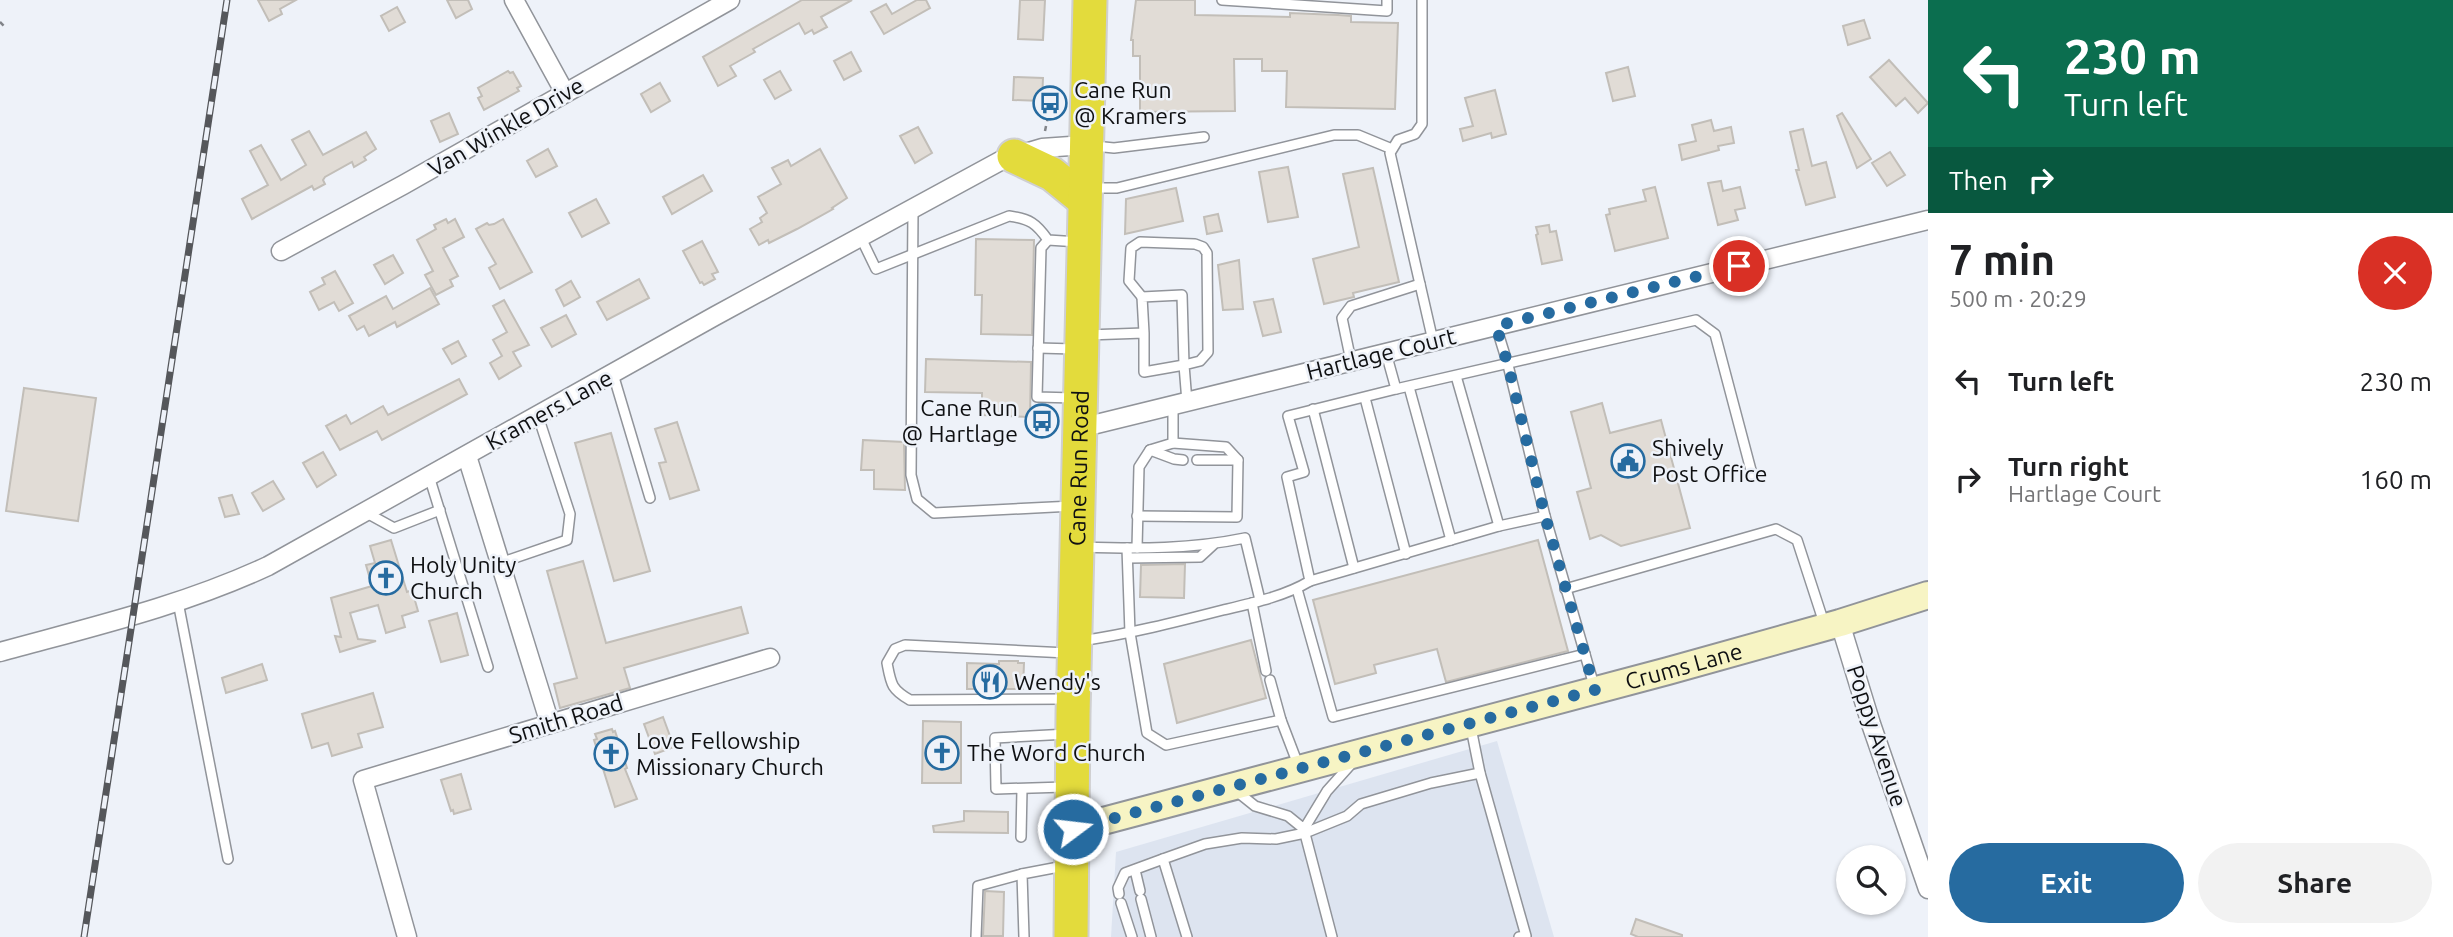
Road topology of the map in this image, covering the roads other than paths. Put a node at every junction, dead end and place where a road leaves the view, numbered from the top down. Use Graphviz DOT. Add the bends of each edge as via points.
graph roads {
  1 [pos="514,0"];
  2 [pos="730,0"];
  3 [pos="1090,0"];
  4 [pos="1222,0"];
  5 [pos="1387,0"];
  6 [pos="1422,0"];
  7 [pos="1270,2"];
  8 [pos="1312,3"];
  9 [pos="1349,4"];
  10 [pos="565,93"];
  11 [pos="1204,137"];
  12 [pos="1086,145"];
  13 [pos="1392,149"];
  14 [pos="1014,156"];
  15 [pos="1084,194"];
  16 [pos="913,210"];
  17 [pos="1928,219"];
  18 [pos="861,238"];
  19 [pos="1048,240"];
  20 [pos="1083,243"];
  21 [pos="281,251"];
  22 [pos="912,256"];
  23 [pos="1420,284"];
  24 [pos="1142,297"];
  25 [pos="1496,326"];
  26 [pos="1144,333"];
  27 [pos="1433,341"];
  28 [pos="1081,342"];
  29 [pos="1038,348"];
  30 [pos="1386,353"];
  31 [pos="1351,361"];
  32 [pos="1184,365"];
  33 [pos="1508,365"];
  34 [pos="613,374"];
  35 [pos="1456,376"];
  36 [pos="1409,387"];
  37 [pos="1396,389"];
  38 [pos="1365,398"];
  39 [pos="1180,404"];
  40 [pos="1313,409"];
  41 [pos="1080,413"];
  42 [pos="538,416"];
  43 [pos="1173,443"];
  44 [pos="1150,450"];
  45 [pos="467,456"];
  46 [pos="1183,460"];
  47 [pos="1197,460"];
  48 [pos="1238,460"];
  49 [pos="1752,474"];
  50 [pos="429,476"];
  51 [pos="650,498"];
  52 [pos="1078,505"];
  53 [pos="440,510"];
  54 [pos="365,512"];
  55 [pos="1137,516"];
  56 [pos="1545,516"];
  57 [pos="1500,526"];
  58 [pos="1451,540"];
  59 [pos="1079,547"];
  60 [pos="1131,551"];
  61 [pos="1406,554"];
  62 [pos="500,564"];
  63 [pos="1354,568"];
  64 [pos="1310,581"];
  65 [pos="1297,589"];
  66 [pos="1565,589"];
  67 [pos="1928,595"];
  68 [pos="1256,601"];
  69 [pos="178,602"];
  70 [pos="1833,625"];
  71 [pos="1130,633"];
  72 [pos="1075,647"];
  73 [pos="0,652"];
  74 [pos="1585,654"];
  75 [pos="770,658"];
  76 [pos="488,667"];
  77 [pos="1595,690"];
  78 [pos="1074,699"];
  79 [pos="1282,720"];
  80 [pos="550,724"];
  81 [pos="1470,724"];
  82 [pos="1073,734"];
  83 [pos="1361,752"];
  84 [pos="1300,769"];
  85 [pos="1480,773"];
  86 [pos="1073,787"];
  87 [pos="1231,787"];
  88 [pos="1022,789"];
  89 [pos="1073,829"];
  90 [pos="1305,831"];
  91 [pos="1021,837"];
  92 [pos="228,859"];
  93 [pos="1163,859"];
  94 [pos="1073,864"];
  95 [pos="1135,870"];
  96 [pos="1022,874"];
  97 [pos="1928,889"];
  98 [pos="407,937"];
  99 [pos="976,937"];
  100 [pos="1024,937"];
  101 [pos="1072,937"];
  102 [pos="1132,937"];
  103 [pos="1151,937"];
  104 [pos="1187,937"];
  105 [pos="1332,937"];
  106 [pos="1524,937"];
  1 -- 10 [label="street"];
  2 -- 10 [label="street, Van Winkle Drive"];
  3 -- 12 [label="highway, Cane Run Road"];
  4 -- 7 [label="lane"];
  5 -- 9 [label="lane" via="1387,11"];
  6 -- 13 [label="lane" via="1422,124"];
  7 -- 8 [label="lane"];
  8 -- 9 [label="lane"];
  10 -- 21 [label="street, Van Winkle Drive"];
  11 -- 12 [label="lane" via="1114,148"];
  12 -- 14 [label="street, Kramers Lane" via="1042,148"];
  12 -- 15 [label="highway, Cane Run Road"];
  13 -- 15 [label="lane" via="1358,135 1334,135"];
  13 -- 23 [label="lane"];
  14 -- 15 [label="highway"];
  14 -- 16 [label="street, Kramers Lane"];
  15 -- 20 [label="highway, Cane Run Road"];
  16 -- 18 [label="street, Kramers Lane"];
  16 -- 22 [label="lane"];
  17 -- 25 [label="street, Hartlage Court"];
  18 -- 22 [label="lane" via="876,269"];
  18 -- 34 [label="street, Kramers Lane"];
  19 -- 20 [label="lane"];
  19 -- 22 [label="lane" via="1027,218 1009,216"];
  19 -- 29 [label="lane" via="1041,248"];
  20 -- 28 [label="highway, Cane Run Road"];
  22 -- 52 [label="lane" via="911,475 917,499 934,513"];
  23 -- 27 [label="lane"];
  23 -- 31 [label="lane" via="1351,306 1342,318"];
  24 -- 26 [label="lane"];
  24 -- 32 [label="lane" via="1182,295"];
  24 -- 32 [label="lane" via="1129,281 1131,248 1140,242 1203,247 1207,253 1208,352 1200,361"];
  25 -- 27 [label="street, Hartlage Court"];
  25 -- 33 [label="lane"];
  26 -- 28 [label="lane"];
  26 -- 32 [label="lane" via="1144,372"];
  27 -- 30 [label="street, Hartlage Court"];
  28 -- 29 [label="lane"];
  28 -- 41 [label="highway, Cane Run Road"];
  29 -- 41 [label="lane" via="1037,397"];
  30 -- 31 [label="street, Hartlage Court"];
  30 -- 37 [label="lane"];
  31 -- 39 [label="street, Hartlage Court"];
  32 -- 39 [label="lane"];
  33 -- 35 [label="lane"];
  33 -- 49 [label="lane" via="1696,320 1715,334"];
  33 -- 56 [label="lane"];
  34 -- 42 [label="street, Kramers Lane"];
  34 -- 51 [label="lane"];
  35 -- 36 [label="lane"];
  35 -- 57 [label="lane"];
  36 -- 37 [label="lane"];
  36 -- 58 [label="lane"];
  37 -- 38 [label="lane"];
  38 -- 40 [label="lane"];
  38 -- 61 [label="lane"];
  39 -- 41 [label="street, Hartlage Court"];
  39 -- 43 [label="lane"];
  40 -- 63 [label="lane"];
  40 -- 64 [label="lane" via="1288,416 1304,472 1287,477"];
  41 -- 52 [label="highway, Cane Run Road"];
  42 -- 45 [label="street, Kramers Lane"];
  42 -- 62 [label="lane" via="570,514 567,540"];
  43 -- 44 [label="lane"];
  43 -- 48 [label="lane" via="1226,447"];
  44 -- 46 [label="lane"];
  44 -- 55 [label="lane" via="1139,467"];
  45 -- 50 [label="street, Kramers Lane"];
  45 -- 62 [label="street"];
  47 -- 48 [label="lane"];
  48 -- 55 [label="lane" via="1237,516"];
  50 -- 53 [label="lane"];
  50 -- 54 [label="street, Kramers Lane"];
  52 -- 59 [label="highway, Cane Run Road"];
  53 -- 54 [label="lane" via="394,527"];
  53 -- 76 [label="lane"];
  54 -- 69 [label="street, Kramers Lane" via="257,570"];
  55 -- 60 [label="lane"];
  56 -- 57 [label="lane"];
  56 -- 66 [label="lane"];
  57 -- 58 [label="lane"];
  58 -- 61 [label="lane"];
  59 -- 60 [label="lane"];
  59 -- 72 [label="highway, Cane Run Road"];
  60 -- 68 [label="lane" via="1245,538"];
  60 -- 71 [label="lane"];
  61 -- 63 [label="lane"];
  62 -- 80 [label="street"];
  63 -- 64 [label="lane"];
  64 -- 65 [label="lane"];
  65 -- 68 [label="lane"];
  65 -- 74 [label="lane" via="1334,717"];
  66 -- 70 [label="lane" via="1776,529 1797,540"];
  66 -- 74 [label="lane"];
  67 -- 70 [label="main road, Crums Lane"];
  68 -- 71 [label="lane"];
  68 -- 79 [label="lane" via="1268,676"];
  69 -- 73 [label="street, Kramers Lane"];
  69 -- 92 [label="lane"];
  70 -- 77 [label="main road, Crums Lane"];
  70 -- 97 [label="street, Poppy Avenue"];
  71 -- 72 [label="lane"];
  71 -- 79 [label="lane" via="1147,733 1166,745"];
  72 -- 78 [label="highway, Cane Run Road"];
  72 -- 78 [label="lane" via="905,645 895,649 887,663 892,686 910,700"];
  74 -- 77 [label="lane"];
  75 -- 80 [label="street, Smith Road"];
  77 -- 81 [label="main road, Crums Lane"];
  78 -- 82 [label="highway, Cane Run Road"];
  79 -- 84 [label="lane"];
  80 -- 98 [label="street, Smith Road" via="363,780"];
  81 -- 83 [label="main road, Crums Lane"];
  81 -- 85 [label="lane"];
  82 -- 86 [label="highway, Cane Run Road"];
  82 -- 88 [label="lane" via="995,738 996,789"];
  83 -- 84 [label="main road, Crums Lane"];
  83 -- 90 [label="lane" via="1327,791"];
  84 -- 87 [label="main road, Crums Lane"];
  85 -- 90 [label="lane" via="1361,804 1347,816"];
  85 -- 106 [label="lane"];
  86 -- 88 [label="lane"];
  86 -- 89 [label="highway, Cane Run Road"];
  87 -- 89 [label="main road, Crums Lane"];
  87 -- 90 [label="lane" via="1255,806 1288,816"];
  88 -- 91 [label="lane"];
  89 -- 94 [label="highway, Cane Run Road"];
  90 -- 93 [label="lane" via="1276,839 1212,843"];
  90 -- 105 [label="lane"];
  93 -- 95 [label="lane"];
  93 -- 104 [label="lane"];
  94 -- 96 [label="lane"];
  94 -- 101 [label="highway, Cane Run Road"];
  95 -- 102 [label="lane" via="1125,873 1118,888"];
  95 -- 103 [label="lane"];
  96 -- 99 [label="lane" via="978,886"];
  96 -- 100 [label="lane"];
}
